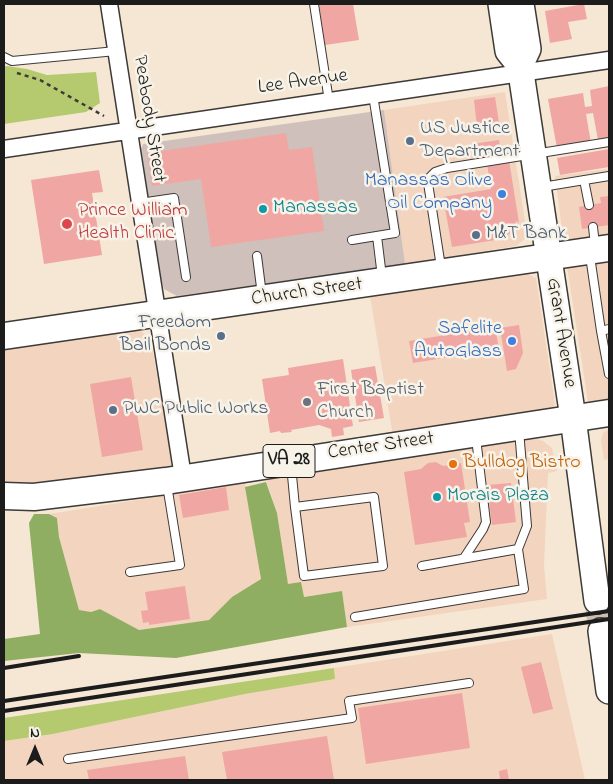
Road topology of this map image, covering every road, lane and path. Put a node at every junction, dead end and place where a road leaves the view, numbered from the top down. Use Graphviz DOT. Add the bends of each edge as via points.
graph roads {
  1 [pos="109,4"];
  2 [pos="314,4"];
  3 [pos="500,4"];
  4 [pos="521,4"];
  5 [pos="116,51"];
  6 [pos="4,57"];
  7 [pos="609,60"];
  8 [pos="521,70"];
  9 [pos="11,71"];
  10 [pos="373,95"];
  11 [pos="329,101"];
  12 [pos="104,116"];
  13 [pos="129,130"];
  14 [pos="609,142"];
  15 [pos="4,148"];
  16 [pos="533,154"];
  17 [pos="609,176"];
  18 [pos="584,180"];
  19 [pos="538,188"];
  20 [pos="140,203"];
  21 [pos="589,205"];
  22 [pos="377,236"];
  23 [pos="352,240"];
  24 [pos="597,244"];
  25 [pos="257,256"];
  26 [pos="548,257"];
  27 [pos="441,273"];
  28 [pos="186,277"];
  29 [pos="383,281"];
  30 [pos="262,299"];
  31 [pos="158,315"];
  32 [pos="605,330"];
  33 [pos="4,336"];
  34 [pos="609,374"];
  35 [pos="609,413"];
  36 [pos="573,418"];
  37 [pos="518,426"];
  38 [pos="476,433"];
  39 [pos="290,461"];
  40 [pos="175,479"];
  41 [pos="4,496"];
  42 [pos="295,508"];
  43 [pos="518,549"];
  44 [pos="464,558"];
  45 [pos="422,566"];
  46 [pos="130,572"];
  47 [pos="597,601"];
  48 [pos="355,617"];
  49 [pos="601,631"];
  50 [pos="469,683"];
  51 [pos="609,691"];
  52 [pos="68,759"];
  1 -- 5 [label="street, Peabody Street"];
  2 -- 11 [label="lane"];
  3 -- 8 [label="main road, Grant Avenue" via="508,51"];
  4 -- 8 [label="main road, Grant Avenue" via="528,49"];
  5 -- 6 [label="lane" via="12,61"];
  5 -- 13 [label="street, Peabody Street"];
  7 -- 8 [label="street, Lee Avenue"];
  8 -- 10 [label="street, Lee Avenue"];
  8 -- 16 [label="main road, Grant Avenue"];
  9 -- 12 [label="path" via="40,80"];
  10 -- 11 [label="street, Lee Avenue"];
  10 -- 22 [label="lane" via="395,233"];
  11 -- 13 [label="street, Lee Avenue"];
  13 -- 15 [label="street, Lee Avenue"];
  13 -- 20 [label="street, Peabody Street"];
  14 -- 16 [label="lane"];
  16 -- 19 [label="main road, Grant Avenue"];
  16 -- 27 [label="lane" via="441,170 430,178 428,183"];
  17 -- 18 [label="lane"];
  18 -- 19 [label="lane"];
  18 -- 21 [label="lane"];
  19 -- 26 [label="main road, Grant Avenue"];
  20 -- 28 [label="lane" via="174,198"];
  20 -- 31 [label="street, Peabody Street"];
  22 -- 23 [label="lane"];
  22 -- 29 [label="lane"];
  24 -- 26 [label="highway, Church Street"];
  24 -- 32 [label="lane"];
  25 -- 30 [label="lane"];
  26 -- 27 [label="highway, Church Street"];
  26 -- 36 [label="main road, Grant Avenue"];
  27 -- 29 [label="highway, Church Street"];
  29 -- 30 [label="highway, Church Street"];
  30 -- 31 [label="highway, Church Street"];
  31 -- 33 [label="highway, Church Street"];
  31 -- 40 [label="street, Peabody Street"];
  32 -- 34 [label="lane"];
  35 -- 36 [label="highway, Center Street / VA 28"];
  36 -- 37 [label="highway, Center Street / VA 28"];
  36 -- 47 [label="main road, Grant Avenue"];
  37 -- 38 [label="highway, Center Street / VA 28"];
  37 -- 43 [label="lane" via="527,526"];
  38 -- 39 [label="highway, Center Street / VA 28"];
  38 -- 44 [label="lane" via="486,522"];
  39 -- 40 [label="highway, Center Street / VA 28"];
  39 -- 42 [label="lane"];
  40 -- 41 [label="highway, Center Street / VA 28" via="34,498"];
  40 -- 46 [label="lane" via="180,565"];
  42 -- 42 [label="lane" via="374,497 383,566 304,576"];
  43 -- 44 [label="lane"];
  43 -- 48 [label="lane" via="524,589"];
  44 -- 45 [label="lane"];
  49 -- 51 [label="main road"];
  50 -- 52 [label="lane" via="349,702 352,718"];
}
